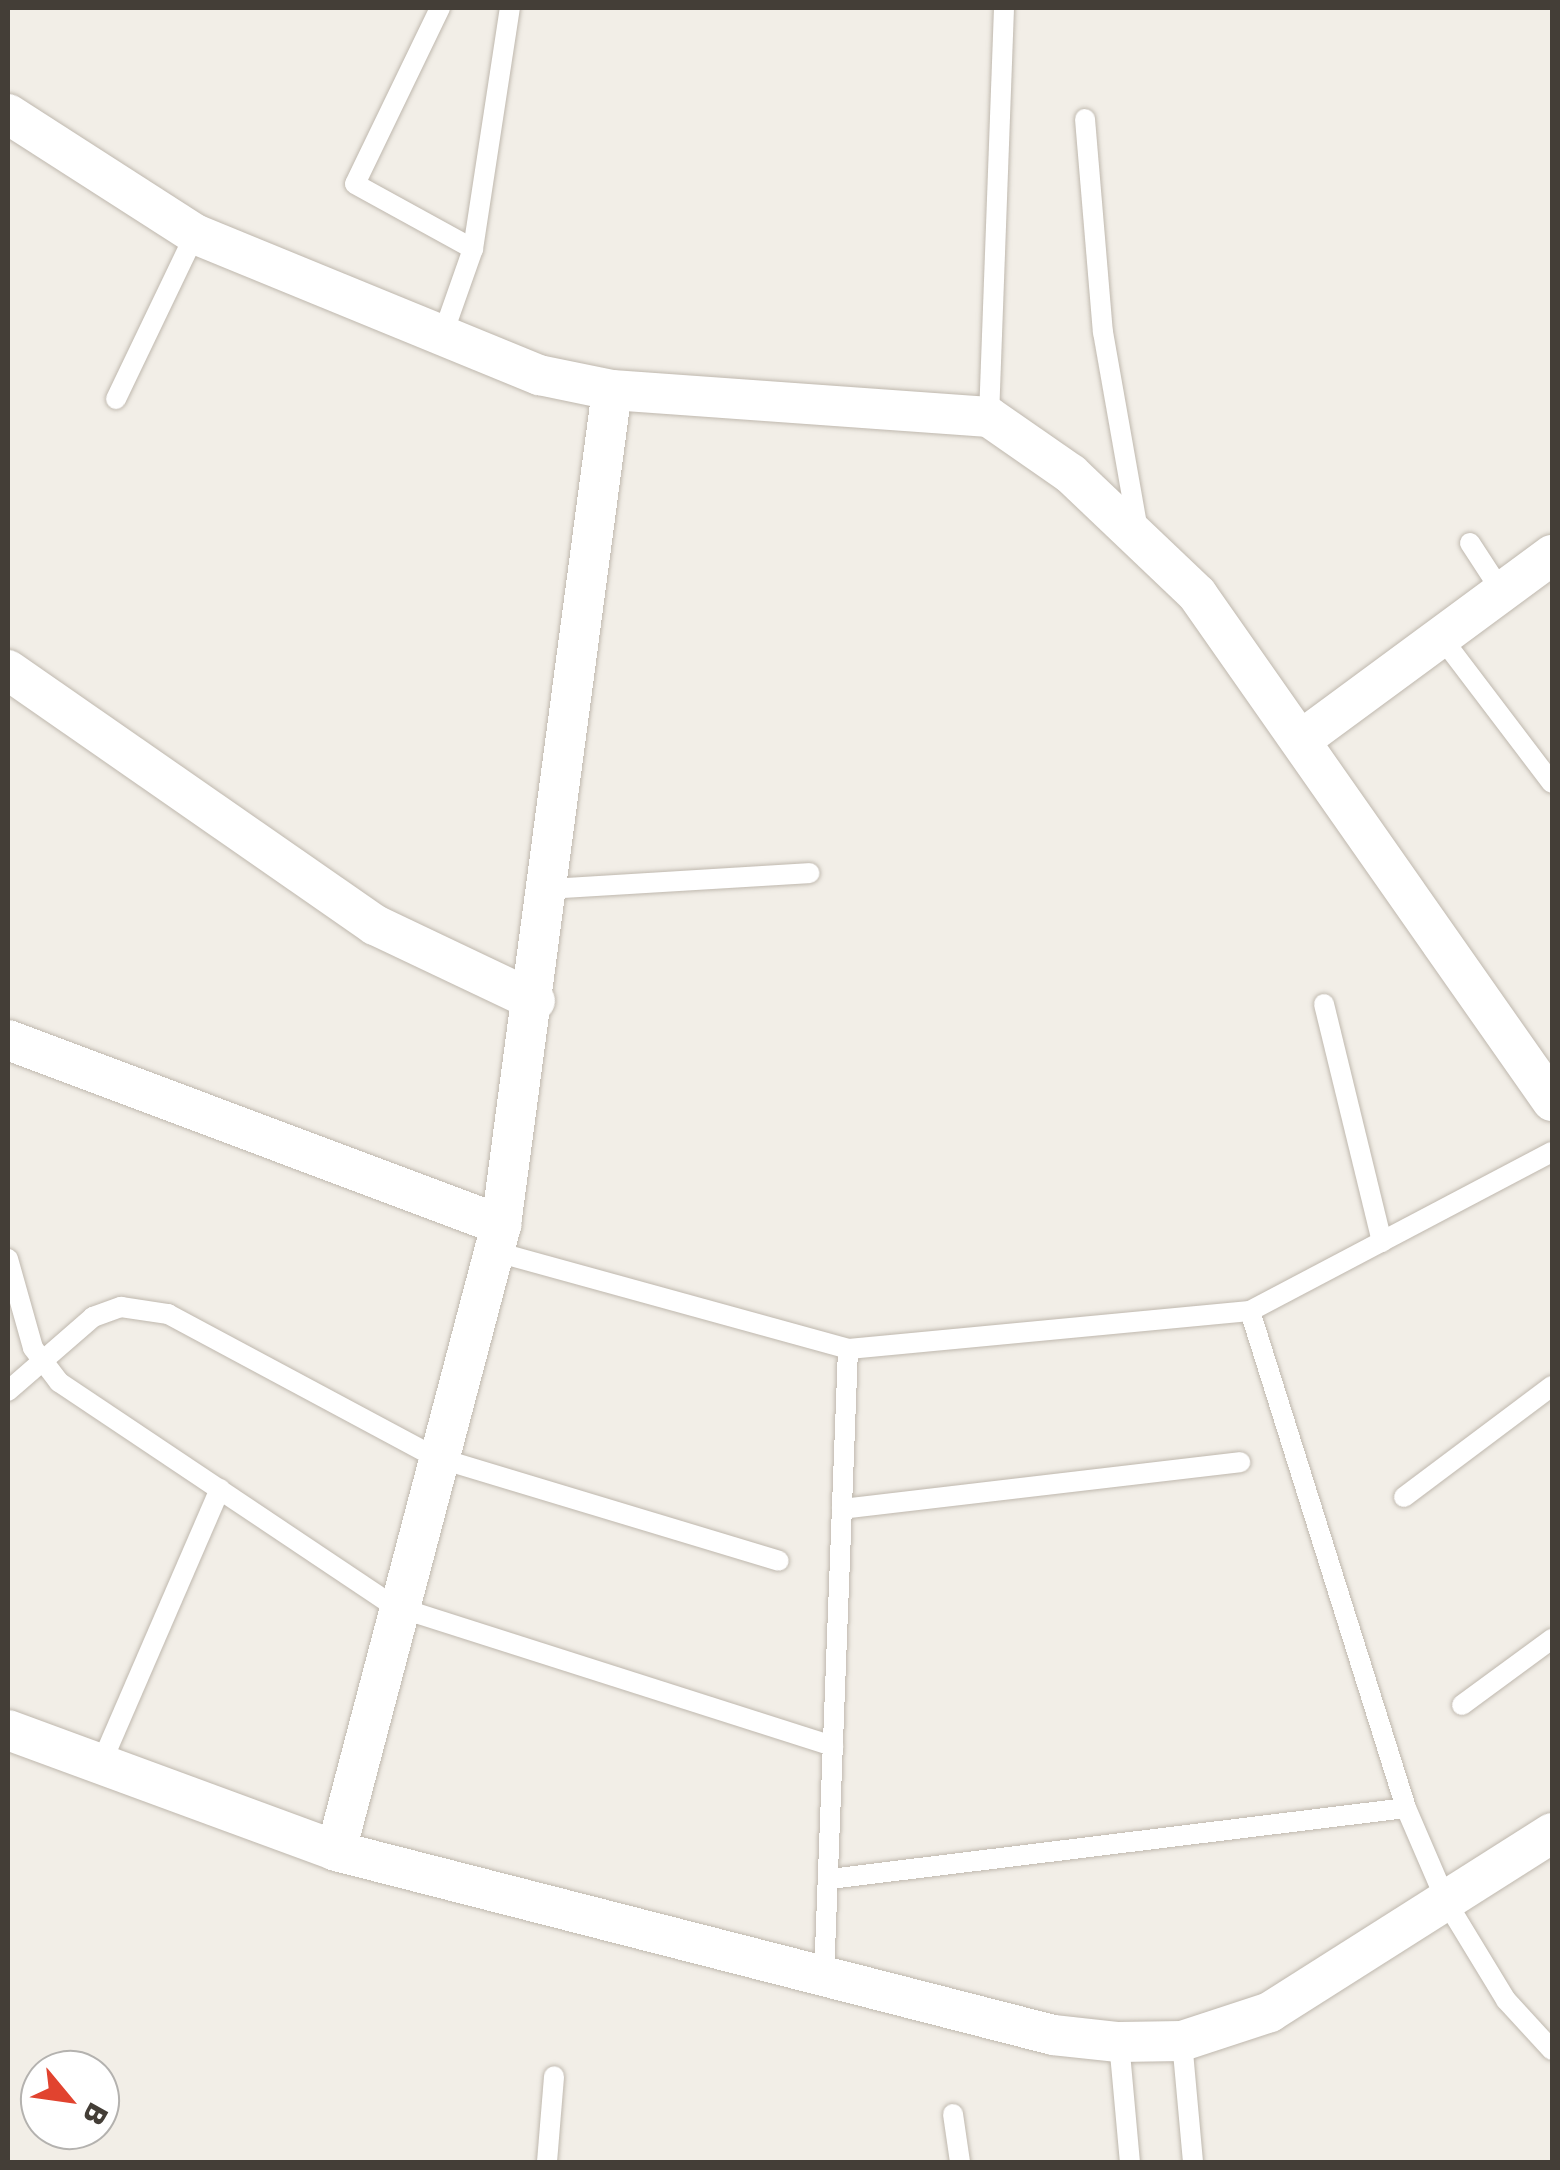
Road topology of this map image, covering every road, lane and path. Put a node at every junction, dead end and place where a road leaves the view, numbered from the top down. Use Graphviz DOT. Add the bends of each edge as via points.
graph roads {
  1 [pos="440,8"];
  2 [pos="510,8"];
  3 [pos="1004,8"];
  4 [pos="8,114"];
  5 [pos="1085,119"];
  6 [pos="195,234"];
  7 [pos="473,249"];
  8 [pos="443,334"];
  9 [pos="612,390"];
  10 [pos="116,399"];
  11 [pos="989,417"];
  12 [pos="1140,538"];
  13 [pos="1470,543"];
  14 [pos="1552,556"];
  15 [pos="1502,592"];
  16 [pos="1441,638"];
  17 [pos="8,670"];
  18 [pos="1301,740"];
  19 [pos="1552,783"];
  20 [pos="810,873"];
  21 [pos="548,889"];
  22 [pos="535,1001"];
  23 [pos="1324,1004"];
  24 [pos="8,1040"];
  25 [pos="1552,1101"];
  26 [pos="1552,1152"];
  27 [pos="497,1238"];
  28 [pos="1382,1242"];
  29 [pos="8,1259"];
  30 [pos="1250,1310"];
  31 [pos="848,1349"];
  32 [pos="43,1365"];
  33 [pos="1552,1386"];
  34 [pos="8,1391"];
  35 [pos="435,1458"];
  36 [pos="1240,1462"];
  37 [pos="220,1489"];
  38 [pos="1404,1496"];
  39 [pos="842,1509"];
  40 [pos="779,1561"];
  41 [pos="394,1606"];
  42 [pos="1552,1639"];
  43 [pos="1462,1705"];
  44 [pos="8,1730"];
  45 [pos="833,1746"];
  46 [pos="100,1766"];
  47 [pos="1406,1808"];
  48 [pos="1552,1832"];
  49 [pos="336,1851"];
  50 [pos="830,1879"];
  51 [pos="1447,1903"];
  52 [pos="824,1977"];
  53 [pos="1182,2041"];
  54 [pos="1118,2042"];
  55 [pos="1552,2050"];
  56 [pos="554,2076"];
  57 [pos="953,2114"];
  58 [pos="547,2162"];
  59 [pos="960,2162"];
  60 [pos="1130,2162"];
  61 [pos="1193,2162"];
  1 -- 7 [label="lane" via="355,184"];
  2 -- 7 [label="lane"];
  3 -- 11 [label="lane"];
  4 -- 6 [label="street"];
  5 -- 12 [label="lane" via="1103,332"];
  6 -- 8 [label="street"];
  6 -- 10 [label="lane"];
  7 -- 8 [label="lane"];
  8 -- 9 [label="street" via="539,375"];
  9 -- 11 [label="street"];
  9 -- 21 [label="street"];
  11 -- 12 [label="street"];
  12 -- 18 [label="street" via="1197,594"];
  13 -- 15 [label="lane"];
  14 -- 15 [label="street"];
  15 -- 16 [label="street"];
  16 -- 18 [label="street"];
  16 -- 19 [label="lane"];
  17 -- 22 [label="street" via="375,925"];
  18 -- 25 [label="street"];
  20 -- 21 [label="lane"];
  21 -- 22 [label="street"];
  22 -- 27 [label="street"];
  23 -- 28 [label="lane"];
  24 -- 27 [label="street"];
  26 -- 28 [label="lane"];
  27 -- 31 [label="lane"];
  27 -- 35 [label="street"];
  28 -- 30 [label="lane"];
  29 -- 32 [label="lane"];
  30 -- 31 [label="lane"];
  30 -- 47 [label="lane"];
  31 -- 39 [label="lane"];
  32 -- 34 [label="lane"];
  32 -- 35 [label="lane" via="93,1317 121,1307 168,1314"];
  32 -- 37 [label="lane"];
  33 -- 38 [label="lane"];
  35 -- 40 [label="lane"];
  35 -- 41 [label="street"];
  36 -- 39 [label="lane"];
  37 -- 41 [label="lane"];
  37 -- 46 [label="lane"];
  39 -- 45 [label="lane"];
  41 -- 45 [label="lane"];
  41 -- 49 [label="street"];
  42 -- 43 [label="lane"];
  44 -- 46 [label="street"];
  45 -- 50 [label="lane"];
  46 -- 49 [label="street"];
  47 -- 50 [label="lane"];
  47 -- 51 [label="lane"];
  48 -- 51 [label="street"];
  49 -- 52 [label="street"];
  50 -- 52 [label="lane"];
  51 -- 53 [label="street" via="1284,2004"];
  51 -- 55 [label="lane" via="1506,2000"];
  52 -- 54 [label="street" via="1053,2035"];
  53 -- 54 [label="street"];
  53 -- 61 [label="lane"];
  54 -- 60 [label="lane"];
  56 -- 58 [label="lane"];
  57 -- 59 [label="lane"];
}
